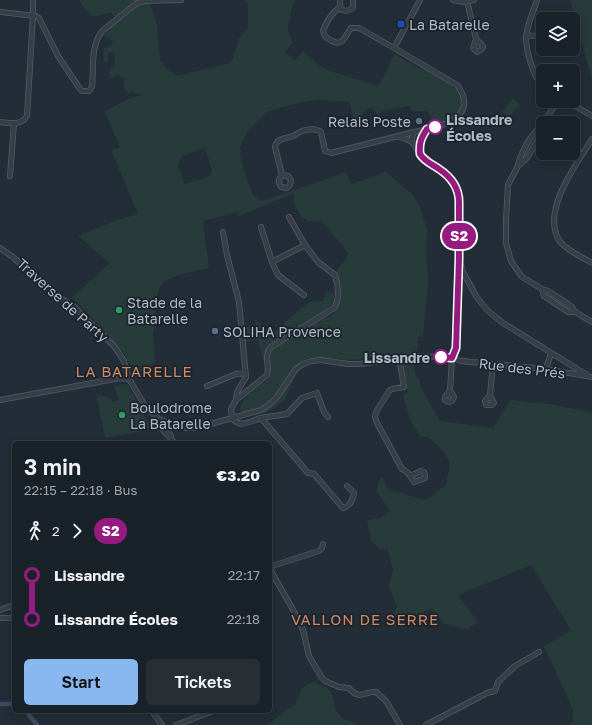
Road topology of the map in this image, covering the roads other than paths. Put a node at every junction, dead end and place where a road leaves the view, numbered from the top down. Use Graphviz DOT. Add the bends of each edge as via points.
graph roads {
  1 [pos="33,0"];
  2 [pos="181,0"];
  3 [pos="340,0"];
  4 [pos="353,0"];
  5 [pos="420,0"];
  6 [pos="453,0"];
  7 [pos="474,0"];
  8 [pos="537,0"];
  9 [pos="467,1"];
  10 [pos="340,7"];
  11 [pos="0,12"];
  12 [pos="33,16"];
  13 [pos="526,36"];
  14 [pos="536,37"];
  15 [pos="476,39"];
  16 [pos="394,48"];
  17 [pos="536,76"];
  18 [pos="578,108"];
  19 [pos="592,116"];
  20 [pos="0,122"];
  21 [pos="14,123"];
  22 [pos="427,129"];
  23 [pos="416,132"];
  24 [pos="422,136"];
  25 [pos="398,137"];
  26 [pos="592,139"];
  27 [pos="420,142"];
  28 [pos="413,143"];
  29 [pos="536,143"];
  30 [pos="420,154"];
  31 [pos="282,175"];
  32 [pos="10,176"];
  33 [pos="289,217"];
  34 [pos="261,227"];
  35 [pos="224,232"];
  36 [pos="305,245"];
  37 [pos="0,248"];
  38 [pos="459,258"];
  39 [pos="272,262"];
  40 [pos="592,263"];
  41 [pos="304,295"];
  42 [pos="592,322"];
  43 [pos="551,353"];
  44 [pos="399,358"];
  45 [pos="452,358"];
  46 [pos="493,364"];
  47 [pos="546,369"];
  48 [pos="246,373"];
  49 [pos="591,377"];
  50 [pos="129,379"];
  51 [pos="207,386"];
  52 [pos="450,391"];
  53 [pos="490,395"];
  54 [pos="0,400"];
  55 [pos="236,400"];
  56 [pos="328,417"];
  57 [pos="232,418"];
  58 [pos="261,418"];
  59 [pos="159,419"];
  60 [pos="168,423"];
  61 [pos="172,441"];
  62 [pos="173,441"];
  63 [pos="410,476"];
  64 [pos="347,486"];
  65 [pos="323,544"];
  66 [pos="272,564"];
  67 [pos="272,572"];
  68 [pos="12,606"];
  69 [pos="0,610"];
  70 [pos="0,618"];
  71 [pos="12,618"];
  72 [pos="539,652"];
  73 [pos="153,713"];
  74 [pos="208,713"];
  75 [pos="162,725"];
  76 [pos="176,725"];
  77 [pos="400,725"];
  78 [pos="426,725"];
  1 -- 12 [label="street"];
  2 -- 12 [label="street" via="137,3 102,31 96,45 92,87 86,92 80,89 58,56 39,18"];
  3 -- 10 [label="street"];
  4 -- 10 [label="street" via="353,7 349,10 344,11"];
  5 -- 16 [label="street"];
  6 -- 9 [label="street"];
  7 -- 9 [label="street"];
  8 -- 13 [label="street" via="528,22"];
  9 -- 15 [label="street"];
  10 -- 16 [label="street" via="333,12 324,28 325,37 340,43 344,41 351,28 359,28"];
  11 -- 12 [label="street"];
  12 -- 21 [label="street" via="27,116 21,122"];
  13 -- 14 [label="street"];
  13 -- 17 [label="street" via="525,44"];
  16 -- 22 [label="street" via="457,86 463,93 464,105 460,114 444,125"];
  18 -- 19 [label="street"];
  20 -- 21 [label="street"];
  21 -- 32 [label="street"];
  22 -- 23 [label="street"];
  22 -- 24 [label="street"];
  23 -- 24 [label="street"];
  23 -- 25 [label="street"];
  23 -- 28 [label="street" via="412,138"];
  24 -- 27 [label="street"];
  25 -- 28 [label="street"];
  25 -- 31 [label="street" via="331,153 325,151 319,130 301,131 276,143"];
  26 -- 40 [label="street" via="564,187 554,213 554,226 559,241"];
  27 -- 28 [label="street"];
  27 -- 30 [label="street"];
  28 -- 30 [label="street"];
  29 -- 42 [label="street" via="527,158 518,166 508,185 506,243 511,261 522,277 548,290"];
  30 -- 38 [label="street" via="449,176 459,194"];
  33 -- 36 [label="street"];
  34 -- 39 [label="street"];
  35 -- 48 [label="street" via="239,302"];
  36 -- 39 [label="street"];
  36 -- 55 [label="street" via="318,262 335,275 336,305 271,347 267,356 267,375"];
  37 -- 50 [label="street, Traverse de Party" via="48,289 73,306 114,346 124,361"];
  38 -- 43 [label="street" via="463,272 476,296 488,311"];
  38 -- 45 [label="street" via="456,348"];
  39 -- 41 [label="street" via="278,275"];
  43 -- 47 [label="street"];
  43 -- 49 [label="street"];
  44 -- 45 [label="street, Rue des Prés"];
  44 -- 57 [label="street, Rue des Prés" via="361,364 321,360 303,364 296,369 270,404 261,410"];
  44 -- 63 [label="street" via="404,387 389,391 375,417 402,469"];
  45 -- 46 [label="street, Rue des Prés"];
  45 -- 52 [label="street"];
  46 -- 47 [label="street, Rue des Prés"];
  46 -- 53 [label="street"];
  47 -- 49 [label="street, Rue des Prés"];
  48 -- 51 [label="street" via="236,374"];
  48 -- 55 [label="street" via="246,380 237,392"];
  50 -- 54 [label="street" via="120,378"];
  50 -- 59 [label="street, Traverse de Party" via="147,409"];
  55 -- 57 [label="street" via="231,409"];
  56 -- 58 [label="street" via="317,393 302,398 287,414"];
  57 -- 58 [label="street" via="242,425"];
  57 -- 60 [label="street, Rue des Prés" via="194,428"];
  58 -- 64 [label="street" via="308,473 314,474 343,508 352,502 354,497"];
  59 -- 60 [label="street, Rue des Prés"];
  59 -- 61 [label="street" via="162,429"];
  60 -- 62 [label="street" via="167,429"];
  65 -- 66 [label="street" via="319,551"];
  67 -- 77 [label="street" via="303,630 309,656 322,678 339,687 349,688 358,695 376,692 386,702"];
  68 -- 69 [label="street"];
  70 -- 71 [label="street"];
  72 -- 78 [label="street" via="515,666 498,682 495,691"];
  73 -- 75 [label="street"];
  74 -- 76 [label="street"];
}
